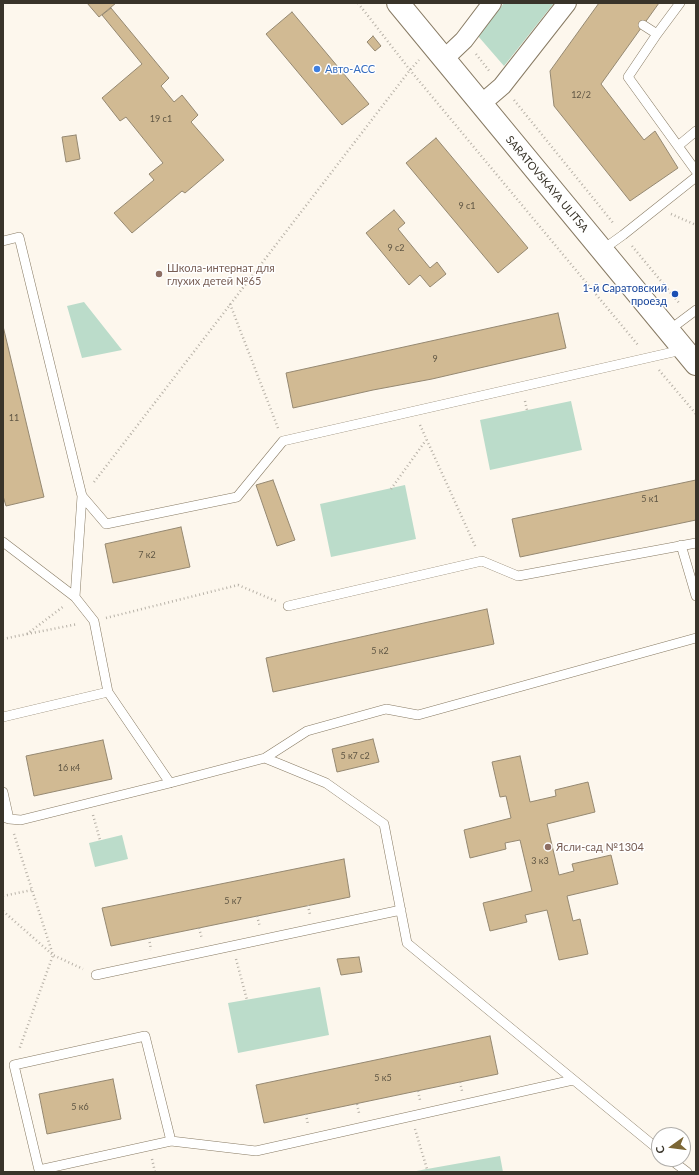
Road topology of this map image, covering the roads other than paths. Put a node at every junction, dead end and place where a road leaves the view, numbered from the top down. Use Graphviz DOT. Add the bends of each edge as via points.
graph roads {
  1 [pos="398,3"];
  2 [pos="492,3"];
  3 [pos="567,3"];
  4 [pos="680,3"];
  5 [pos="643,25"];
  6 [pos="657,34"];
  7 [pos="438,52"];
  8 [pos="481,104"];
  9 [pos="696,131"];
  10 [pos="678,146"];
  11 [pos="696,171"];
  12 [pos="696,176"];
  13 [pos="3,241"];
  14 [pos="602,250"];
  15 [pos="693,313"];
  16 [pos="668,331"];
  17 [pos="690,357"];
  18 [pos="82,496"];
  19 [pos="3,542"];
  20 [pos="696,542"];
  21 [pos="681,545"];
  22 [pos="696,596"];
  23 [pos="75,597"];
  24 [pos="288,606"];
  25 [pos="696,638"];
  26 [pos="108,692"];
  27 [pos="3,716"];
  28 [pos="265,758"];
  29 [pos="170,783"];
  30 [pos="3,792"];
  31 [pos="6,818"];
  32 [pos="401,910"];
  33 [pos="96,976"];
  34 [pos="573,1080"];
  35 [pos="171,1141"];
  36 [pos="651,1143"];
  1 -- 7 [label="street, SARATOVSKAYA ULITSA"];
  2 -- 7 [label="street" via="464,40"];
  3 -- 8 [label="street" via="502,86"];
  4 -- 6 [label="lane"];
  5 -- 6 [label="lane"];
  6 -- 10 [label="lane" via="628,77"];
  7 -- 8 [label="street, SARATOVSKAYA ULITSA"];
  8 -- 14 [label="street, SARATOVSKAYA ULITSA"];
  9 -- 10 [label="lane"];
  10 -- 11 [label="lane"];
  12 -- 14 [label="lane"];
  13 -- 18 [label="lane" via="19,237"];
  14 -- 16 [label="street, SARATOVSKAYA ULITSA"];
  15 -- 16 [label="lane"];
  16 -- 17 [label="street, SARATOVSKAYA ULITSA"];
  17 -- 18 [label="lane" via="648,357 283,441 237,497 106,524"];
  18 -- 23 [label="lane"];
  19 -- 23 [label="lane"];
  20 -- 21 [label="lane"];
  21 -- 22 [label="lane"];
  21 -- 24 [label="lane" via="518,576 482,561"];
  23 -- 26 [label="lane" via="94,621"];
  25 -- 28 [label="lane" via="418,715 386,709 307,731"];
  26 -- 27 [label="lane"];
  26 -- 29 [label="lane"];
  28 -- 29 [label="lane"];
  28 -- 32 [label="lane" via="326,783 384,824"];
  29 -- 31 [label="lane" via="21,820"];
  30 -- 31 [label="lane"];
  32 -- 33 [label="lane"];
  32 -- 34 [label="lane" via="407,943"];
  34 -- 35 [label="lane" via="256,1151"];
  34 -- 36 [label="lane"];
  35 -- 35 [label="lane" via="39,1170 14,1065 145,1036"];
}
